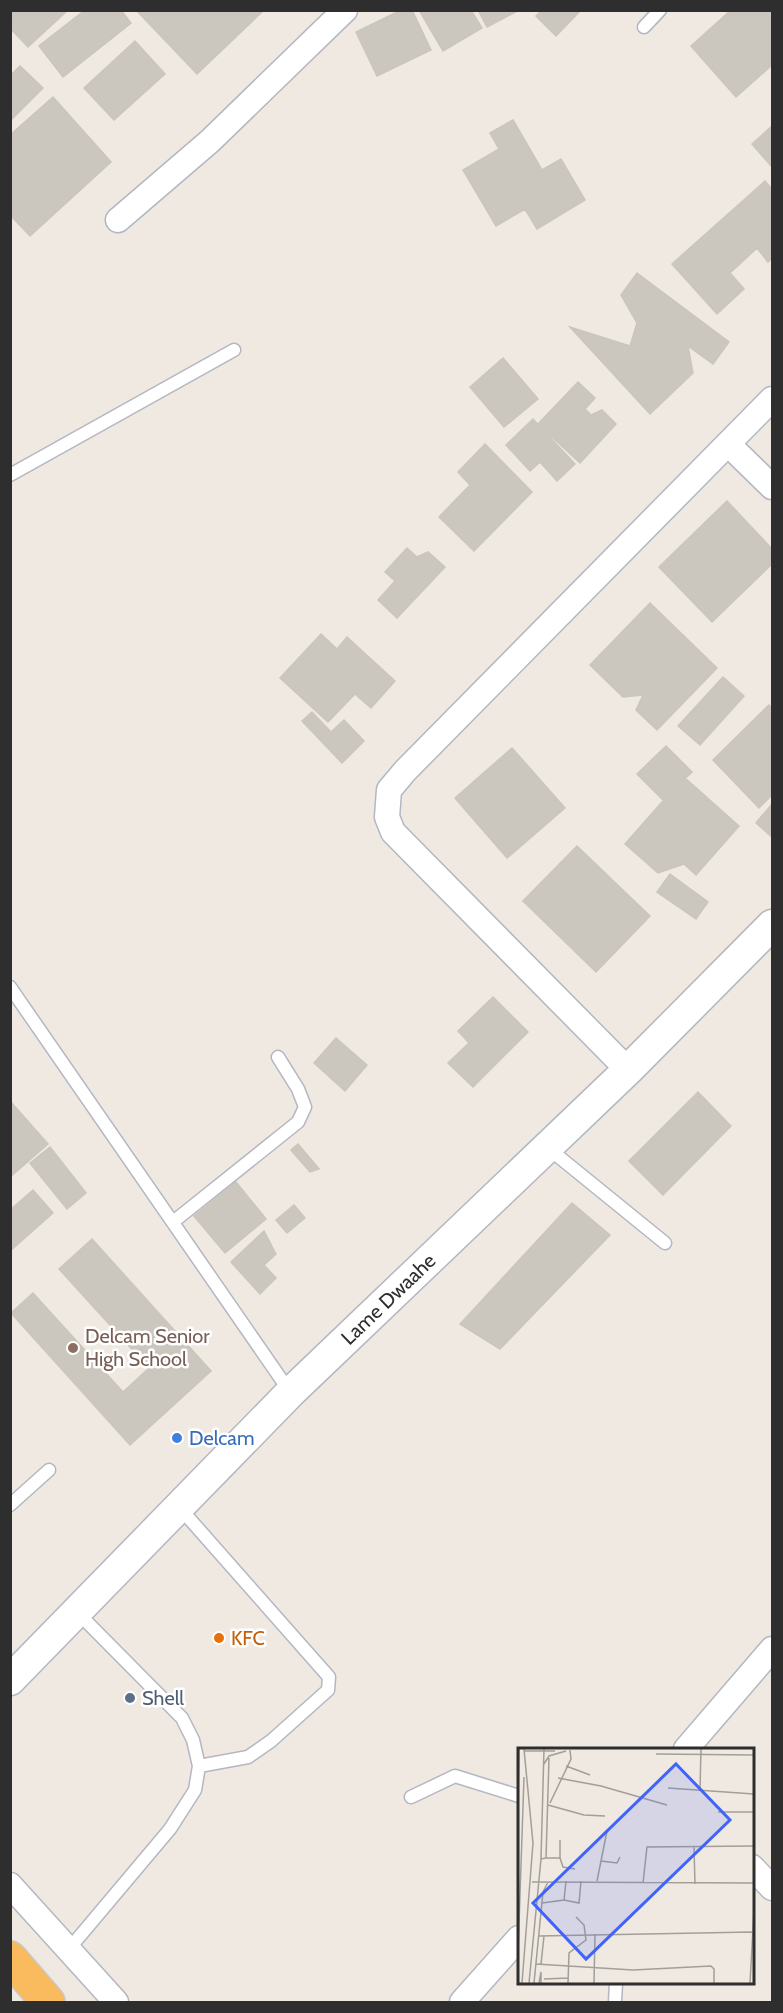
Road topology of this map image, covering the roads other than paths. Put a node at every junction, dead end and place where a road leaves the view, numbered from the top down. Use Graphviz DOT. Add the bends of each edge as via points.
graph roads {
  1 [pos="345,10"];
  2 [pos="660,10"];
  3 [pos="644,27"];
  4 [pos="118,220"];
  5 [pos="234,350"];
  6 [pos="772,399"];
  7 [pos="729,445"];
  8 [pos="10,475"];
  9 [pos="772,487"];
  10 [pos="772,925"];
  11 [pos="10,987"];
  12 [pos="278,1057"];
  13 [pos="628,1070"];
  14 [pos="547,1148"];
  15 [pos="172,1222"];
  16 [pos="665,1244"];
  17 [pos="290,1393"];
  18 [pos="49,1470"];
  19 [pos="10,1506"];
  20 [pos="179,1507"];
  21 [pos="77,1612"];
  22 [pos="772,1649"];
  23 [pos="10,1680"];
  24 [pos="687,1748"];
  25 [pos="199,1766"];
  26 [pos="518,1796"];
  27 [pos="411,1797"];
  28 [pos="753,1869"];
  29 [pos="10,1885"];
  30 [pos="772,1888"];
  31 [pos="518,1939"];
  32 [pos="69,1949"];
  33 [pos="10,1958"];
  34 [pos="616,1983"];
  35 [pos="48,2002"];
  36 [pos="116,2002"];
  37 [pos="462,2002"];
  38 [pos="615,2002"];
  1 -- 4 [label="street" via="210,141"];
  2 -- 3 [label="lane"];
  5 -- 8 [label="lane"];
  6 -- 7 [label="street"];
  7 -- 9 [label="street"];
  7 -- 13 [label="street" via="389,790 387,817 393,832"];
  10 -- 13 [label="street, Lame Dwaahe"];
  11 -- 15 [label="lane"];
  12 -- 15 [label="lane" via="305,1107 298,1122"];
  13 -- 14 [label="street, Lame Dwaahe"];
  14 -- 16 [label="lane"];
  14 -- 17 [label="street, Lame Dwaahe"];
  15 -- 17 [label="lane"];
  17 -- 20 [label="street, Lame Dwaahe"];
  18 -- 19 [label="lane"];
  20 -- 21 [label="street, Lame Dwaahe"];
  20 -- 25 [label="lane" via="329,1677 328,1690 248,1757"];
  21 -- 23 [label="street, Lame Dwaahe"];
  21 -- 25 [label="lane" via="182,1718 194,1740"];
  22 -- 24 [label="street"];
  25 -- 32 [label="lane" via="195,1790 170,1829"];
  26 -- 27 [label="lane" via="455,1776"];
  28 -- 30 [label="street"];
  29 -- 32 [label="street"];
  31 -- 37 [label="street"];
  32 -- 36 [label="street"];
  33 -- 35 [label="highway"];
  34 -- 38 [label="lane"];
}
